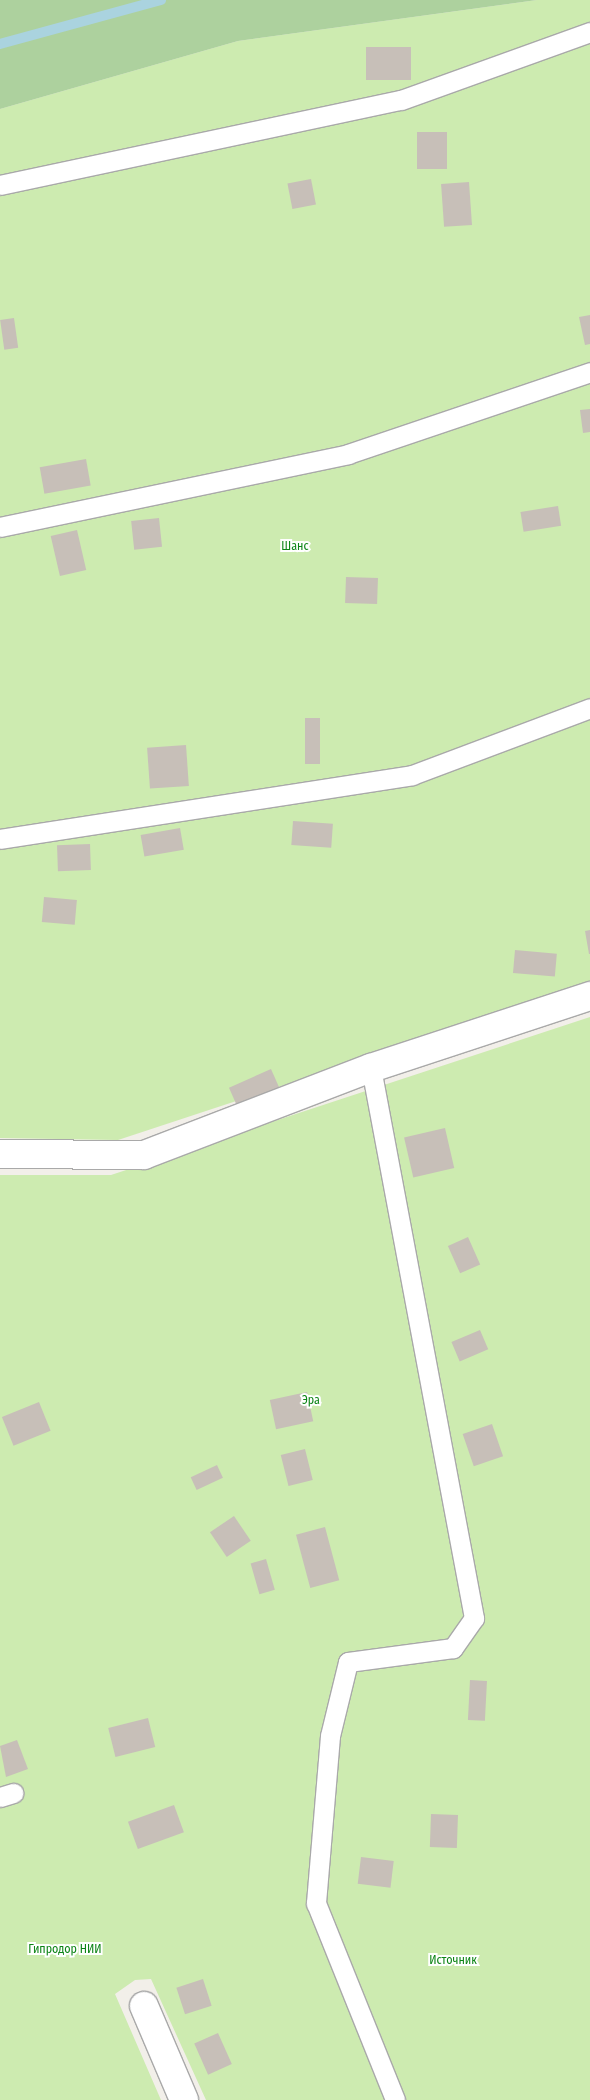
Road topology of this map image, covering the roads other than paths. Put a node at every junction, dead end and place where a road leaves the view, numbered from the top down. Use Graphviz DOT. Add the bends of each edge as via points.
graph roads {
  1 [pos="590,32"];
  2 [pos="0,185"];
  3 [pos="590,372"];
  4 [pos="0,528"];
  5 [pos="590,708"];
  6 [pos="0,839"];
  7 [pos="590,996"];
  8 [pos="371,1068"];
  9 [pos="0,1154"];
  10 [pos="144,2006"];
  11 [pos="184,2100"];
  12 [pos="395,2100"];
  1 -- 2 [label="lane" via="401,100"];
  3 -- 4 [label="lane" via="348,454"];
  5 -- 6 [label="lane" via="412,774"];
  7 -- 8 [label="street"];
  8 -- 9 [label="street" via="144,1155"];
  8 -- 12 [label="lane" via="474,1618 453,1648 348,1662 330,1736 316,1903"];
  10 -- 11 [label="street"];
}
